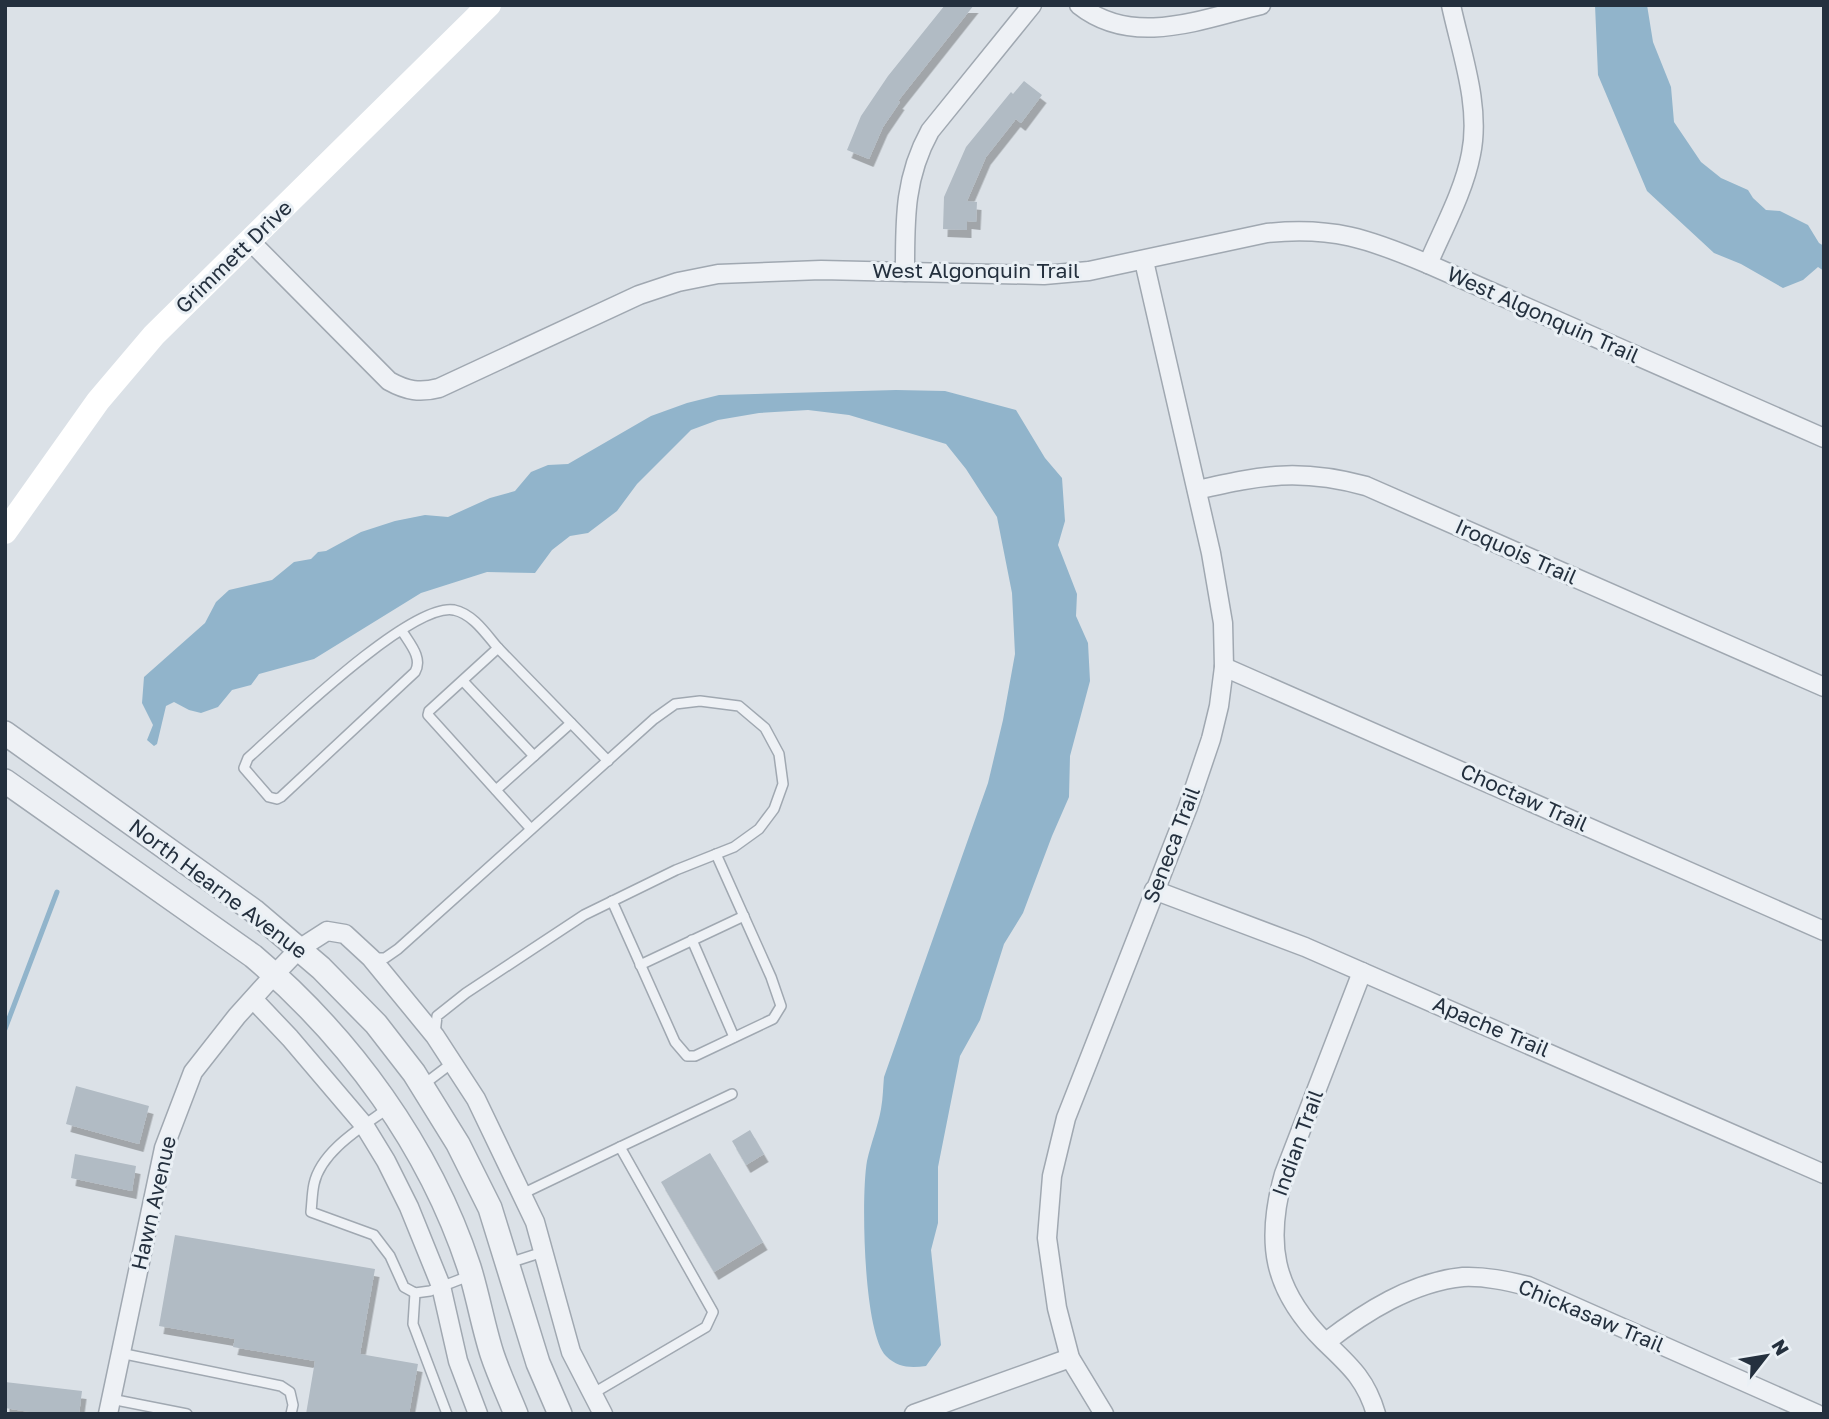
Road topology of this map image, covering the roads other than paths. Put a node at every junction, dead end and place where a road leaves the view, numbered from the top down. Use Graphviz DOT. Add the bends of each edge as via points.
graph roads {
  1 [pos="489,5"];
  2 [pos="1032,5"];
  3 [pos="1079,5"];
  4 [pos="1261,5"];
  5 [pos="1451,5"];
  6 [pos="250,241"];
  7 [pos="1144,261"];
  8 [pos="1427,264"];
  9 [pos="905,272"];
  10 [pos="1824,438"];
  11 [pos="1197,490"];
  12 [pos="5,532"];
  13 [pos="402,631"];
  14 [pos="498,648"];
  15 [pos="1224,667"];
  16 [pos="463,681"];
  17 [pos="1824,687"];
  18 [pos="571,723"];
  19 [pos="5,733"];
  20 [pos="534,756"];
  21 [pos="608,761"];
  22 [pos="5,781"];
  23 [pos="496,790"];
  24 [pos="531,829"];
  25 [pos="716,854"];
  26 [pos="1154,890"];
  27 [pos="612,901"];
  28 [pos="744,916"];
  29 [pos="1824,931"];
  30 [pos="692,940"];
  31 [pos="299,950"];
  32 [pos="371,958"];
  33 [pos="639,965"];
  34 [pos="1362,972"];
  35 [pos="275,974"];
  36 [pos="253,999"];
  37 [pos="435,1036"];
  38 [pos="734,1037"];
  39 [pos="452,1063"];
  40 [pos="422,1086"];
  41 [pos="732,1094"];
  42 [pos="389,1108"];
  43 [pos="364,1125"];
  44 [pos="620,1147"];
  45 [pos="1824,1174"];
  46 [pos="522,1194"];
  47 [pos="543,1252"];
  48 [pos="507,1263"];
  49 [pos="471,1275"];
  50 [pos="441,1286"];
  51 [pos="415,1293"];
  52 [pos="1326,1342"];
  53 [pos="121,1353"];
  54 [pos="1070,1358"];
  55 [pos="593,1394"];
  56 [pos="109,1407"];
  57 [pos="187,1414"];
  58 [pos="291,1414"];
  59 [pos="447,1414"];
  60 [pos="478,1414"];
  61 [pos="516,1414"];
  62 [pos="560,1414"];
  63 [pos="603,1414"];
  64 [pos="914,1414"];
  65 [pos="1104,1414"];
  66 [pos="1376,1414"];
  67 [pos="1817,1414"];
  1 -- 6 [label="main road, Grimmett Drive"];
  2 -- 9 [label="street" via="921,147 907,198"];
  3 -- 4 [label="street" via="1105,21 1147,29"];
  5 -- 8 [label="street" via="1473,108 1474,135 1468,170"];
  6 -- 9 [label="street, West Algonquin Trail" via="389,381 415,391 439,388 639,295 678,282 758,271"];
  6 -- 12 [label="main road, Grimmett Drive" via="130,362"];
  7 -- 8 [label="street, West Algonquin Trail" via="1267,233 1311,230 1375,242"];
  7 -- 9 [label="street, West Algonquin Trail" via="1044,275"];
  7 -- 11 [label="street, Seneca Trail"];
  8 -- 10 [label="street, West Algonquin Trail"];
  11 -- 15 [label="street, Seneca Trail" via="1223,623"];
  11 -- 17 [label="street, Iroquois Trail" via="1282,474 1333,477 1366,486"];
  13 -- 13 [label="lane" via="350,666 248,758 244,768 269,797 281,797 418,668 419,659"];
  13 -- 14 [label="lane" via="430,613 454,610 471,618"];
  14 -- 16 [label="lane"];
  14 -- 18 [label="lane"];
  15 -- 26 [label="street, Seneca Trail" via="1211,738"];
  15 -- 29 [label="street, Choctaw Trail"];
  16 -- 20 [label="lane"];
  16 -- 23 [label="lane" via="428,715"];
  18 -- 20 [label="lane"];
  18 -- 21 [label="lane"];
  19 -- 31 [label="street, North Hearne Avenue" via="254,911"];
  20 -- 23 [label="lane"];
  21 -- 24 [label="lane"];
  21 -- 25 [label="lane" via="675,704 700,701 739,706 765,728 779,754 783,784 774,809 759,829"];
  22 -- 35 [label="street, North Hearne Avenue"];
  23 -- 24 [label="lane"];
  24 -- 32 [label="lane" via="398,948 385,958"];
  25 -- 27 [label="lane"];
  25 -- 28 [label="lane"];
  26 -- 34 [label="street, Apache Trail"];
  26 -- 54 [label="street, Seneca Trail" via="1066,1118 1052,1176 1047,1238"];
  27 -- 33 [label="lane"];
  27 -- 37 [label="lane" via="583,915 466,993 437,1016"];
  28 -- 30 [label="lane"];
  28 -- 38 [label="lane" via="781,1006 773,1019"];
  30 -- 33 [label="lane"];
  30 -- 38 [label="lane"];
  31 -- 32 [label="street, Hawn Avenue" via="327,931 345,934"];
  31 -- 35 [label="street, Hawn Avenue"];
  31 -- 40 [label="street, North Hearne Avenue" via="376,1024"];
  32 -- 37 [label="street, Hawn Avenue"];
  33 -- 38 [label="lane" via="674,1042 687,1056"];
  34 -- 45 [label="street, Apache Trail"];
  34 -- 52 [label="street, Indian Trail" via="1284,1174 1274,1219 1279,1271 1300,1311"];
  35 -- 36 [label="street, Hawn Avenue"];
  35 -- 42 [label="street, North Hearne Avenue" via="332,1034"];
  36 -- 43 [label="street"];
  36 -- 53 [label="street, Hawn Avenue" via="193,1072 164,1148"];
  37 -- 39 [label="street, Hawn Avenue"];
  39 -- 40 [label="lane"];
  39 -- 46 [label="street, Hawn Avenue" via="476,1099"];
  40 -- 42 [label="street"];
  40 -- 48 [label="street, North Hearne Avenue" via="458,1144 489,1208"];
  41 -- 44 [label="lane"];
  42 -- 43 [label="lane"];
  42 -- 49 [label="street, North Hearne Avenue" via="418,1151"];
  43 -- 50 [label="street" via="409,1207"];
  43 -- 51 [label="lane" via="331,1153 314,1182 311,1212 374,1235 404,1287"];
  44 -- 46 [label="lane"];
  44 -- 55 [label="lane" via="713,1312 706,1327"];
  46 -- 47 [label="street, Hawn Avenue" via="536,1222"];
  47 -- 48 [label="lane"];
  47 -- 55 [label="street, Hawn Avenue" via="570,1352"];
  48 -- 49 [label="street"];
  48 -- 62 [label="street, North Hearne Avenue" via="538,1363"];
  49 -- 50 [label="lane"];
  49 -- 61 [label="street, North Hearne Avenue" via="492,1355"];
  50 -- 51 [label="lane"];
  50 -- 60 [label="street" via="458,1361"];
  51 -- 59 [label="lane" via="413,1324"];
  52 -- 66 [label="street, Indian Trail" via="1359,1375"];
  52 -- 67 [label="street, Chickasaw Trail" via="1373,1309 1435,1281 1497,1279 1528,1286"];
  53 -- 56 [label="street, Hawn Avenue"];
  53 -- 58 [label="lane" via="282,1386 290,1392"];
  54 -- 64 [label="street"];
  54 -- 65 [label="street, Seneca Trail"];
  55 -- 63 [label="street, Hawn Avenue"];
  56 -- 57 [label="lane"];
}
